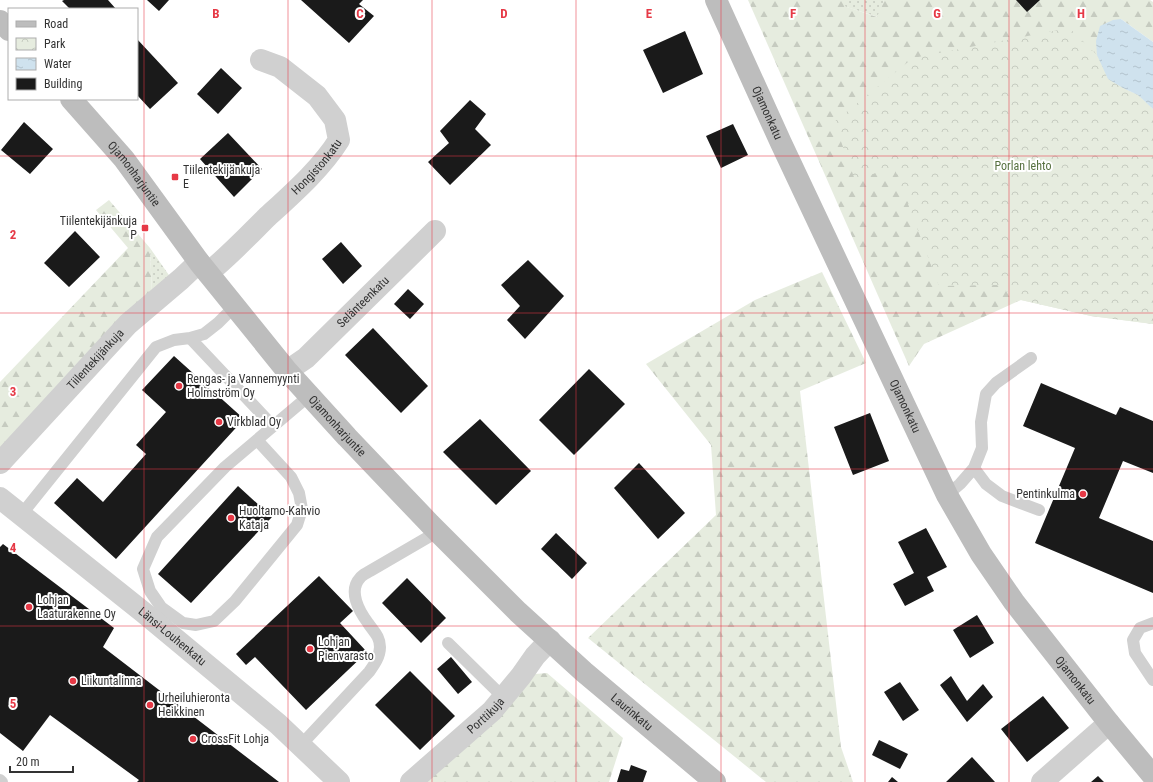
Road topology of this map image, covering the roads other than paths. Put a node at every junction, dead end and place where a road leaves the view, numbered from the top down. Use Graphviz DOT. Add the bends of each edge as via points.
graph roads {
  1 [pos="716,0"];
  2 [pos="0,21"];
  3 [pos="8,29"];
  4 [pos="261,60"];
  5 [pos="72,100"];
  6 [pos="435,231"];
  7 [pos="203,268"];
  8 [pos="235,306"];
  9 [pos="190,338"];
  10 [pos="1032,358"];
  11 [pos="288,370"];
  12 [pos="310,395"];
  13 [pos="273,426"];
  14 [pos="257,440"];
  15 [pos="0,463"];
  16 [pos="974,468"];
  17 [pos="947,495"];
  18 [pos="0,498"];
  19 [pos="1039,510"];
  20 [pos="21,515"];
  21 [pos="437,532"];
  22 [pos="167,621"];
  23 [pos="1153,624"];
  24 [pos="550,640"];
  25 [pos="448,643"];
  26 [pos="1153,680"];
  27 [pos="504,698"];
  28 [pos="1109,724"];
  29 [pos="300,746"];
  30 [pos="1153,776"];
  31 [pos="339,782"];
  32 [pos="411,782"];
  33 [pos="716,782"];
  34 [pos="1042,782"];
  1 -- 17 [label="main road, Ojamonkatu"];
  2 -- 3 [label="main road"];
  4 -- 7 [label="street, Hongistonkatu" via="280,67 316,96 335,120 339,140 330,154 230,255"];
  5 -- 7 [label="main road, Ojamonharjuntie" via="124,159"];
  6 -- 11 [label="street, Selänteenkatu" via="306,358"];
  7 -- 8 [label="main road, Ojamonharjuntie"];
  7 -- 15 [label="street, Tiilentekijänkuja" via="181,279 128,324"];
  8 -- 9 [label="lane" via="204,334"];
  8 -- 11 [label="main road, Ojamonharjuntie"];
  9 -- 13 [label="lane"];
  9 -- 20 [label="lane" via="174,340 156,347"];
  10 -- 16 [label="lane" via="996,383 986,394 981,422 982,448"];
  11 -- 12 [label="main road, Ojamonharjuntie"];
  12 -- 13 [label="lane"];
  12 -- 21 [label="main road, Ojamonharjuntie"];
  13 -- 14 [label="lane"];
  14 -- 22 [label="lane" via="225,467 158,537 143,569 150,591"];
  14 -- 22 [label="lane" via="290,477 299,493 302,508 297,525 235,601 214,621 196,625"];
  16 -- 17 [label="lane"];
  16 -- 19 [label="lane" via="986,484 1002,496"];
  17 -- 28 [label="main road, Ojamonkatu" via="981,554 1014,602"];
  18 -- 20 [label="street, Länsi-Louhenkatu"];
  20 -- 22 [label="street, Länsi-Louhenkatu"];
  21 -- 24 [label="main road, Ojamonharjuntie"];
  21 -- 29 [label="lane" via="360,578 354,594 358,608 378,635 380,648 377,661"];
  22 -- 29 [label="street, Länsi-Louhenkatu"];
  23 -- 26 [label="lane" via="1140,628 1133,640 1135,653"];
  24 -- 27 [label="street, Porttikuja"];
  24 -- 33 [label="main road, Laurinkatu" via="584,672"];
  25 -- 27 [label="lane"];
  27 -- 32 [label="street, Porttikuja"];
  28 -- 30 [label="main road, Ojamonkatu"];
  28 -- 34 [label="street"];
  29 -- 31 [label="street, Länsi-Louhenkatu"];
}
